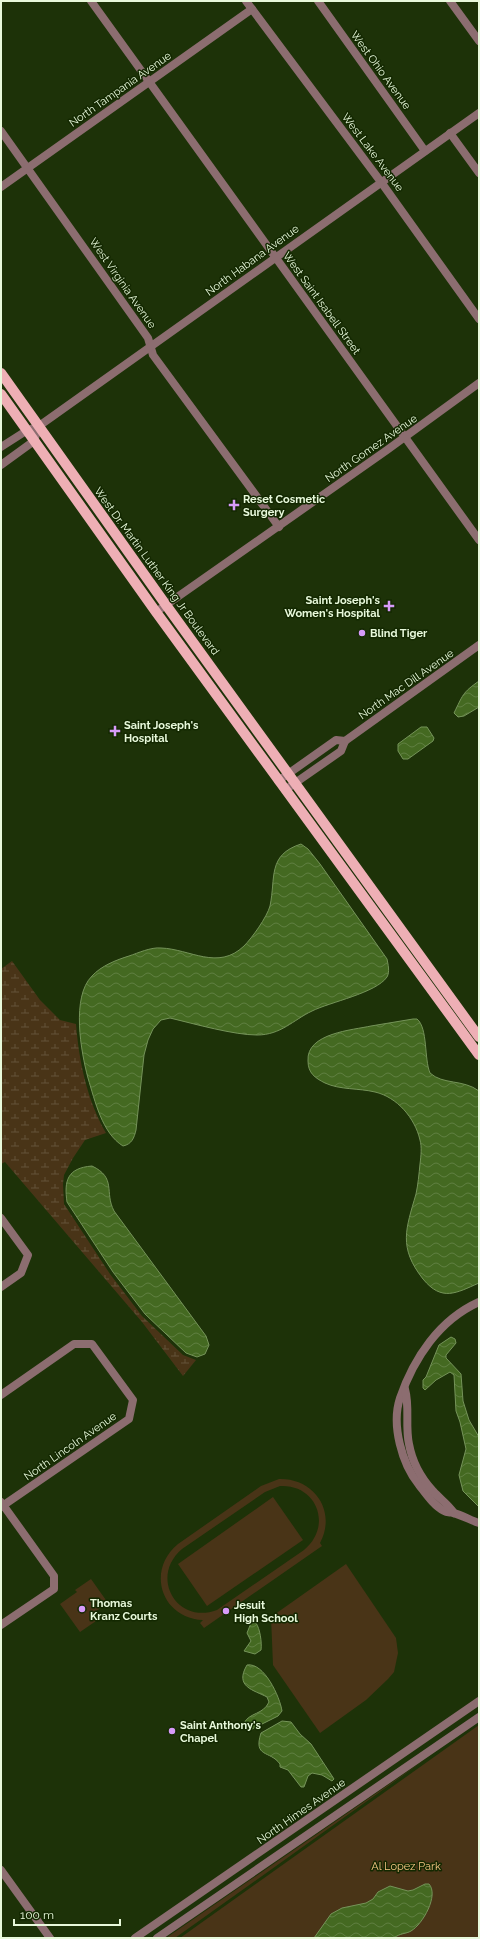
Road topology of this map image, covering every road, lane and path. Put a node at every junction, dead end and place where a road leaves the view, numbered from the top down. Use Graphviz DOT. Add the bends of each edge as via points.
graph roads {
  1 [pos="91,1"];
  2 [pos="246,1"];
  3 [pos="318,1"];
  4 [pos="450,1"];
  5 [pos="252,9"];
  6 [pos="479,41"];
  7 [pos="150,82"];
  8 [pos="479,113"];
  9 [pos="1,130"];
  10 [pos="450,133"];
  11 [pos="425,151"];
  12 [pos="28,168"];
  13 [pos="479,173"];
  14 [pos="381,182"];
  15 [pos="1,187"];
  16 [pos="275,257"];
  17 [pos="479,319"];
  18 [pos="150,347"];
  19 [pos="1,373"];
  20 [pos="479,383"];
  21 [pos="1,394"];
  22 [pos="39,426"];
  23 [pos="26,431"];
  24 [pos="405,438"];
  25 [pos="34,441"];
  26 [pos="1,447"];
  27 [pos="1,464"];
  28 [pos="279,526"];
  29 [pos="479,540"];
  30 [pos="166,605"];
  31 [pos="156,612"];
  32 [pos="479,645"];
  33 [pos="345,741"];
  34 [pos="288,774"];
  35 [pos="278,781"];
  36 [pos="295,783"];
  37 [pos="285,790"];
  38 [pos="479,1037"];
  39 [pos="479,1055"];
  40 [pos="1,1218"];
  41 [pos="1,1287"];
  42 [pos="479,1302"];
  43 [pos="1,1395"];
  44 [pos="2,1505"];
  45 [pos="479,1523"];
  46 [pos="1,1625"];
  47 [pos="479,1701"];
  48 [pos="479,1717"];
  49 [pos="431,1735"];
  50 [pos="439,1746"];
  51 [pos="355,1786"];
  52 [pos="364,1797"];
  53 [pos="1,1870"];
  54 [pos="50,1938"];
  55 [pos="135,1938"];
  56 [pos="157,1938"];
  1 -- 7 [label="street, West Saint Isabell Street"];
  2 -- 5 [label="street, West Lake Avenue"];
  3 -- 11 [label="street, West Ohio Avenue"];
  4 -- 6 [label="street"];
  5 -- 7 [label="street, North Tampania Avenue"];
  5 -- 14 [label="street, West Lake Avenue"];
  7 -- 12 [label="street, North Tampania Avenue"];
  7 -- 16 [label="street, West Saint Isabell Street"];
  8 -- 10 [label="street, North Habana Avenue"];
  9 -- 12 [label="street, West Virginia Avenue"];
  10 -- 11 [label="street, North Habana Avenue"];
  10 -- 13 [label="street"];
  11 -- 14 [label="street, North Habana Avenue"];
  12 -- 15 [label="street, North Tampania Avenue"];
  12 -- 18 [label="street, West Virginia Avenue" via="148,338"];
  14 -- 16 [label="street, North Habana Avenue"];
  14 -- 17 [label="street, West Lake Avenue"];
  16 -- 18 [label="street, North Habana Avenue"];
  16 -- 24 [label="street, West Saint Isabell Street"];
  18 -- 22 [label="street, North Habana Avenue"];
  18 -- 28 [label="street, West Virginia Avenue" via="153,355"];
  19 -- 22 [label="main road, West Dr. Martin Luther King Jr Boulevard"];
  20 -- 24 [label="street, North Gomez Avenue"];
  21 -- 23 [label="main road"];
  22 -- 23 [label="street, North Habana Avenue"];
  22 -- 25 [label="street"];
  22 -- 30 [label="main road, West Dr. Martin Luther King Jr Boulevard"];
  23 -- 25 [label="main road"];
  23 -- 26 [label="street, North Habana Avenue"];
  24 -- 28 [label="street, North Gomez Avenue"];
  24 -- 29 [label="street, West Saint Isabell Street"];
  25 -- 27 [label="street"];
  25 -- 31 [label="main road"];
  28 -- 30 [label="street, North Gomez Avenue"];
  30 -- 31 [label="street, North Gomez Avenue"];
  30 -- 34 [label="main road, West Dr. Martin Luther King Jr Boulevard"];
  31 -- 35 [label="main road"];
  32 -- 33 [label="street, North Mac Dill Avenue"];
  33 -- 34 [label="street, North Mac Dill Avenue" via="336,740"];
  33 -- 36 [label="street, North Mac Dill Avenue" via="341,751"];
  34 -- 35 [label="street, North Mac Dill Avenue"];
  34 -- 36 [label="main road, West Dr. Martin Luther King Jr Boulevard"];
  35 -- 37 [label="main road"];
  36 -- 37 [label="street, North Mac Dill Avenue"];
  36 -- 38 [label="main road, West Dr. Martin Luther King Jr Boulevard"];
  37 -- 39 [label="main road"];
  40 -- 41 [label="street" via="28,1255 21,1274"];
  42 -- 45 [label="street" via="450,1320 438,1331 416,1363 400,1398 398,1417 398,1432 405,1460 412,1476 427,1496 445,1512"];
  43 -- 44 [label="street, North Lincoln Avenue" via="74,1344 92,1344 133,1400 129,1419"];
  44 -- 46 [label="street" via="54,1576 54,1589"];
  47 -- 49 [label="street, North Himes Avenue"];
  48 -- 50 [label="street"];
  49 -- 50 [label="street"];
  49 -- 51 [label="street, North Himes Avenue"];
  50 -- 52 [label="street"];
  51 -- 52 [label="street"];
  51 -- 55 [label="street, North Himes Avenue"];
  52 -- 56 [label="street"];
  53 -- 54 [label="street"];
}
